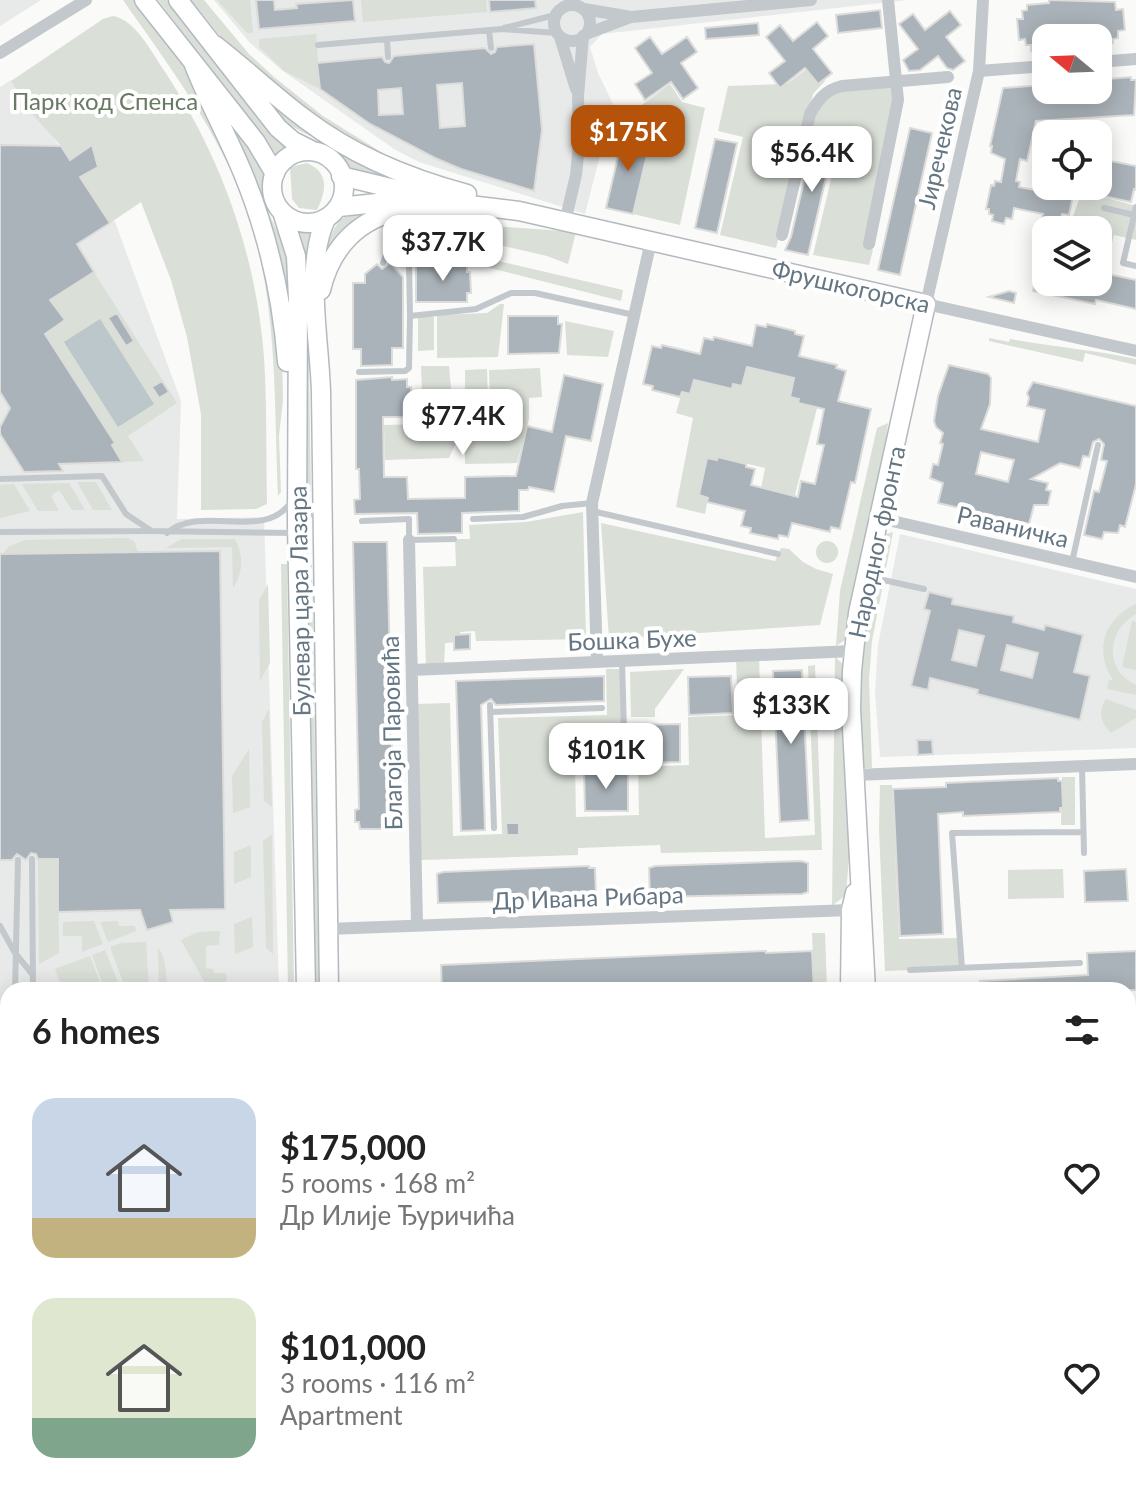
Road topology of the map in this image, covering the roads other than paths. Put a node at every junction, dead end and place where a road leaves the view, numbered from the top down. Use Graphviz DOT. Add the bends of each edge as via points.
graph roads {
  1 [pos="86,0"];
  2 [pos="144,0"];
  3 [pos="178,0"];
  4 [pos="811,0"];
  5 [pos="888,0"];
  6 [pos="983,0"];
  7 [pos="581,5"];
  8 [pos="557,9"];
  9 [pos="631,17"];
  10 [pos="502,29"];
  11 [pos="489,30"];
  12 [pos="558,35"];
  13 [pos="584,35"];
  14 [pos="387,39"];
  15 [pos="215,45"];
  16 [pos="318,45"];
  17 [pos="491,48"];
  18 [pos="0,53"];
  19 [pos="388,57"];
  20 [pos="1136,59"];
  21 [pos="1112,61"];
  22 [pos="194,65"];
  23 [pos="1032,67"];
  24 [pos="979,71"];
  25 [pos="948,77"];
  26 [pos="897,82"];
  27 [pos="578,96"];
  28 [pos="311,150"];
  29 [pos="275,174"];
  30 [pos="341,176"];
  31 [pos="1104,208"];
  32 [pos="411,209"];
  33 [pos="519,211"];
  34 [pos="1135,211"];
  35 [pos="332,213"];
  36 [pos="283,215"];
  37 [pos="565,222"];
  38 [pos="782,235"];
  39 [pos="651,241"];
  40 [pos="869,244"];
  41 [pos="383,263"];
  42 [pos="1136,266"];
  43 [pos="926,304"];
  44 [pos="317,312"];
  45 [pos="634,315"];
  46 [pos="410,316"];
  47 [pos="1136,351"];
  48 [pos="359,372"];
  49 [pos="296,410"];
  50 [pos="1098,445"];
  51 [pos="0,479"];
  52 [pos="297,494"];
  53 [pos="321,496"];
  54 [pos="592,507"];
  55 [pos="879,518"];
  56 [pos="473,519"];
  57 [pos="362,521"];
  58 [pos="151,531"];
  59 [pos="0,532"];
  60 [pos="167,533"];
  61 [pos="297,533"];
  62 [pos="454,539"];
  63 [pos="409,540"];
  64 [pos="778,554"];
  65 [pos="1072,562"];
  66 [pos="866,576"];
  67 [pos="1136,577"];
  68 [pos="924,589"];
  69 [pos="853,651"];
  70 [pos="622,661"];
  71 [pos="597,662"];
  72 [pos="412,670"];
  73 [pos="602,708"];
  74 [pos="1136,764"];
  75 [pos="625,765"];
  76 [pos="1082,766"];
  77 [pos="855,775"];
  78 [pos="494,828"];
  79 [pos="1083,832"];
  80 [pos="1084,853"];
  81 [pos="32,859"];
  82 [pos="18,860"];
  83 [pos="858,879"];
  84 [pos="851,910"];
  85 [pos="417,925"];
  86 [pos="0,926"];
  87 [pos="327,929"];
  88 [pos="15,953"];
  89 [pos="1080,963"];
  90 [pos="962,968"];
  91 [pos="910,970"];
  92 [pos="33,975"];
  93 [pos="15,982"];
  94 [pos="33,982"];
  95 [pos="306,982"];
  96 [pos="329,982"];
  97 [pos="850,982"];
  98 [pos="866,982"];
  1 -- 18 [label="street"];
  2 -- 22 [label="main road"];
  3 -- 15 [label="main road"];
  4 -- 9 [label="street"];
  5 -- 26 [label="street, Фрушкогорска"];
  6 -- 24 [label="street, Јиречекова"];
  7 -- 8 [label="street"];
  7 -- 9 [label="street"];
  7 -- 13 [label="street" via="590,21"];
  8 -- 10 [label="lane"];
  8 -- 12 [label="street"];
  9 -- 13 [label="street"];
  10 -- 11 [label="lane"];
  10 -- 12 [label="lane"];
  11 -- 14 [label="lane"];
  11 -- 17 [label="lane"];
  12 -- 13 [label="street" via="572,41"];
  12 -- 27 [label="street"];
  13 -- 27 [label="street"];
  14 -- 16 [label="lane"];
  14 -- 19 [label="lane"];
  15 -- 28 [label="main road" via="278,128"];
  15 -- 33 [label="main road" via="343,143 416,178"];
  20 -- 21 [label="street"];
  22 -- 29 [label="main road"];
  22 -- 49 [label="main road" via="261,224"];
  23 -- 24 [label="street"];
  24 -- 43 [label="street, Јиречекова"];
  25 -- 26 [label="street, Фрушкогорска"];
  26 -- 38 [label="street, Фрушкогорска" via="842,86 818,100 810,114"];
  26 -- 40 [label="street, Фрушкогорска" via="898,100"];
  27 -- 37 [label="street" via="576,175"];
  28 -- 29 [label="main road" via="282,160"];
  28 -- 30 [label="main road" via="327,155"];
  29 -- 36 [label="main road" via="275,200"];
  30 -- 33 [label="main road, Фрушкогорска" via="453,203"];
  30 -- 35 [label="main road" via="342,196"];
  31 -- 34 [label="lane"];
  32 -- 35 [label="main road, Фрушкогорска" via="377,203"];
  32 -- 37 [label="main road, Фрушкогорска" via="527,224"];
  32 -- 44 [label="main road" via="370,221 342,243 329,265"];
  33 -- 37 [label="main road, Фрушкогорска"];
  34 -- 42 [label="lane" via="1123,263"];
  35 -- 36 [label="main road" via="303,222"];
  35 -- 44 [label="main road, Булевар цара Лазара" via="317,243"];
  36 -- 49 [label="main road, Булевар цара Лазара" via="297,270"];
  37 -- 39 [label="main road, Фрушкогорска"];
  39 -- 43 [label="main road, Фрушкогорска"];
  39 -- 45 [label="street"];
  41 -- 46 [label="lane" via="386,255 397,253 409,262"];
  43 -- 47 [label="street, Фрушкогорска"];
  43 -- 55 [label="main road, Народног фронта"];
  44 -- 53 [label="main road, Булевар цара Лазара"];
  45 -- 46 [label="lane" via="535,293 511,293 476,309"];
  45 -- 54 [label="street"];
  46 -- 48 [label="lane" via="409,368"];
  49 -- 52 [label="main road, Булевар цара Лазара"];
  50 -- 65 [label="lane"];
  51 -- 58 [label="lane" via="102,476 126,514"];
  52 -- 60 [label="lane" via="286,510 263,521 185,522"];
  52 -- 61 [label="main road, Булевар цара Лазара"];
  53 -- 61 [label="lane"];
  53 -- 87 [label="main road, Булевар цара Лазара"];
  54 -- 56 [label="lane" via="562,506 523,517"];
  54 -- 64 [label="lane"];
  54 -- 71 [label="street"];
  55 -- 65 [label="street, Раваничка"];
  55 -- 66 [label="main road, Народног фронта"];
  57 -- 63 [label="lane" via="409,519"];
  58 -- 59 [label="lane"];
  58 -- 60 [label="lane"];
  60 -- 61 [label="lane"];
  61 -- 95 [label="main road, Булевар цара Лазара"];
  62 -- 63 [label="lane"];
  63 -- 72 [label="street, Благоја Паровића"];
  65 -- 67 [label="street, Раваничка"];
  66 -- 68 [label="lane"];
  66 -- 69 [label="main road, Народног фронта"];
  69 -- 70 [label="street, Бошка Бухе"];
  69 -- 77 [label="main road, Народног фронта"];
  70 -- 71 [label="street, Бошка Бухе"];
  70 -- 75 [label="lane"];
  71 -- 72 [label="street, Бошка Бухе"];
  72 -- 85 [label="street, Благоја Паровића"];
  73 -- 78 [label="lane" via="490,708"];
  74 -- 76 [label="street"];
  76 -- 77 [label="street"];
  76 -- 79 [label="lane"];
  77 -- 83 [label="main road, Народног фронта"];
  79 -- 80 [label="lane"];
  79 -- 90 [label="lane" via="952,833"];
  81 -- 92 [label="lane"];
  82 -- 88 [label="lane"];
  83 -- 84 [label="main road, Народног фронта"];
  83 -- 98 [label="main road, Народног фронта"];
  84 -- 85 [label="street, Др Ивана Рибара"];
  84 -- 97 [label="main road, Народног фронта"];
  85 -- 87 [label="street, Др Ивана Рибара"];
  86 -- 88 [label="lane"];
  87 -- 96 [label="main road, Булевар цара Лазара"];
  88 -- 92 [label="lane"];
  88 -- 93 [label="lane"];
  89 -- 90 [label="lane"];
  90 -- 91 [label="lane"];
  92 -- 94 [label="lane"];
}
